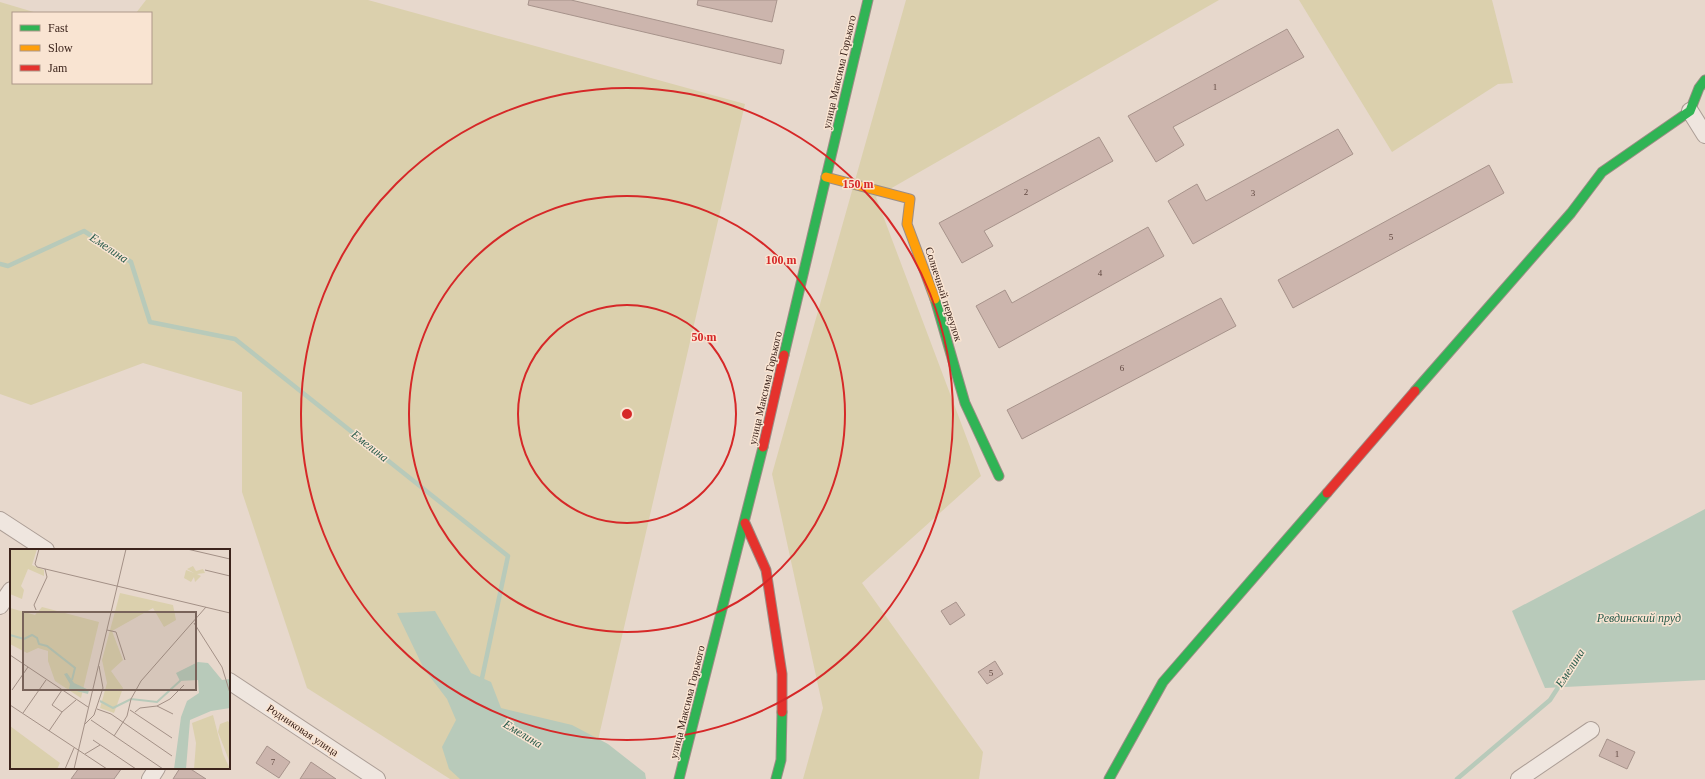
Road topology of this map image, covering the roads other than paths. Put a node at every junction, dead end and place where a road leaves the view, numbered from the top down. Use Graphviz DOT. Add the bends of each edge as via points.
graph roads {
  1 [pos="868,0"];
  2 [pos="1705,80"];
  3 [pos="1690,111"];
  4 [pos="1705,135"];
  5 [pos="826,177"];
  6 [pos="999,476"];
  7 [pos="0,520"];
  8 [pos="745,523"];
  9 [pos="42,549"];
  10 [pos="10,591"];
  11 [pos="0,606"];
  12 [pos="230,682"];
  13 [pos="1591,730"];
  14 [pos="156,769"];
  15 [pos="150,779"];
  16 [pos="377,779"];
  17 [pos="679,779"];
  18 [pos="776,779"];
  19 [pos="1109,779"];
  20 [pos="1519,779"];
  1 -- 5 [label="street, улица Максима Горького"];
  2 -- 3 [label="street" via="1698,88"];
  3 -- 4 [label="street"];
  3 -- 19 [label="street" via="1602,172 1571,213 1164,682"];
  5 -- 6 [label="street, Солнечный переулок" via="910,198 907,224 934,293 965,403"];
  5 -- 8 [label="street, улица Максима Горького"];
  7 -- 9 [label="street"];
  8 -- 17 [label="street, улица Максима Горького"];
  8 -- 18 [label="street" via="766,570 782,674 781,760"];
  10 -- 11 [label="street"];
  12 -- 16 [label="street, Родниковая улица"];
  13 -- 20 [label="street"];
  14 -- 15 [label="street"];
}
